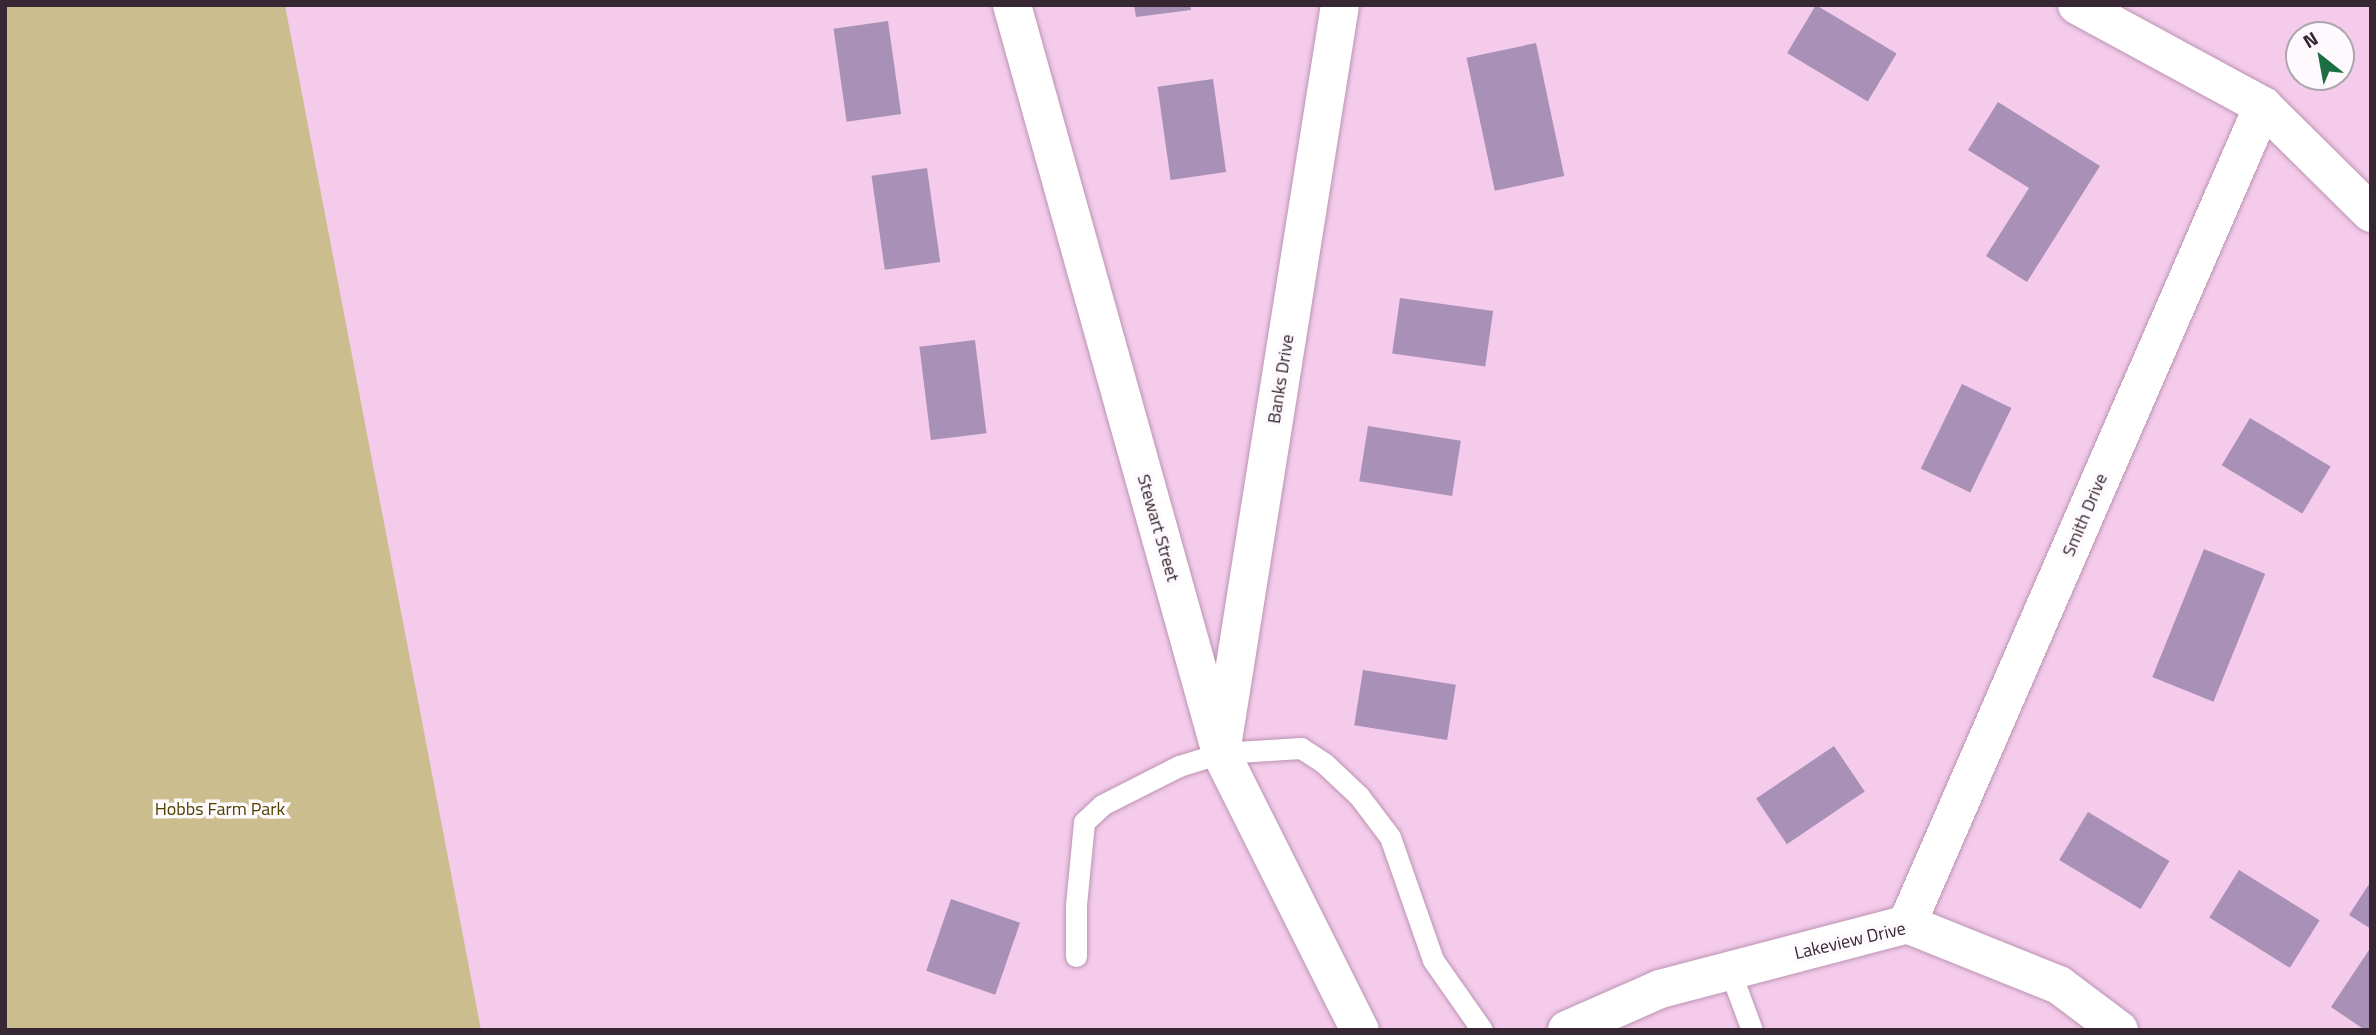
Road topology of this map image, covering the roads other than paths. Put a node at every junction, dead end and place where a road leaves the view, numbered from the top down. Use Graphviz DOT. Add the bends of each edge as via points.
graph roads {
  1 [pos="1012,5"];
  2 [pos="1340,5"];
  3 [pos="2077,5"];
  4 [pos="2263,106"];
  5 [pos="2371,213"];
  6 [pos="1221,753"];
  7 [pos="1908,924"];
  8 [pos="1076,956"];
  9 [pos="1730,971"];
  10 [pos="1360,1030"];
  11 [pos="1482,1030"];
  12 [pos="1567,1030"];
  13 [pos="1752,1030"];
  14 [pos="2119,1030"];
  1 -- 6 [label="street, Stewart Street"];
  2 -- 6 [label="street, Banks Drive"];
  3 -- 4 [label="street"];
  4 -- 5 [label="street"];
  4 -- 7 [label="street, Smith Drive"];
  6 -- 8 [label="lane" via="1129,789 1084,822"];
  6 -- 10 [label="street, Stewart Street"];
  6 -- 11 [label="lane" via="1301,748 1359,796 1390,836 1433,960"];
  7 -- 9 [label="street, Lakeview Drive"];
  7 -- 14 [label="street, Lakeview Drive" via="2059,985"];
  9 -- 12 [label="street, Lakeview Drive" via="1660,989"];
  9 -- 13 [label="lane"];
}
